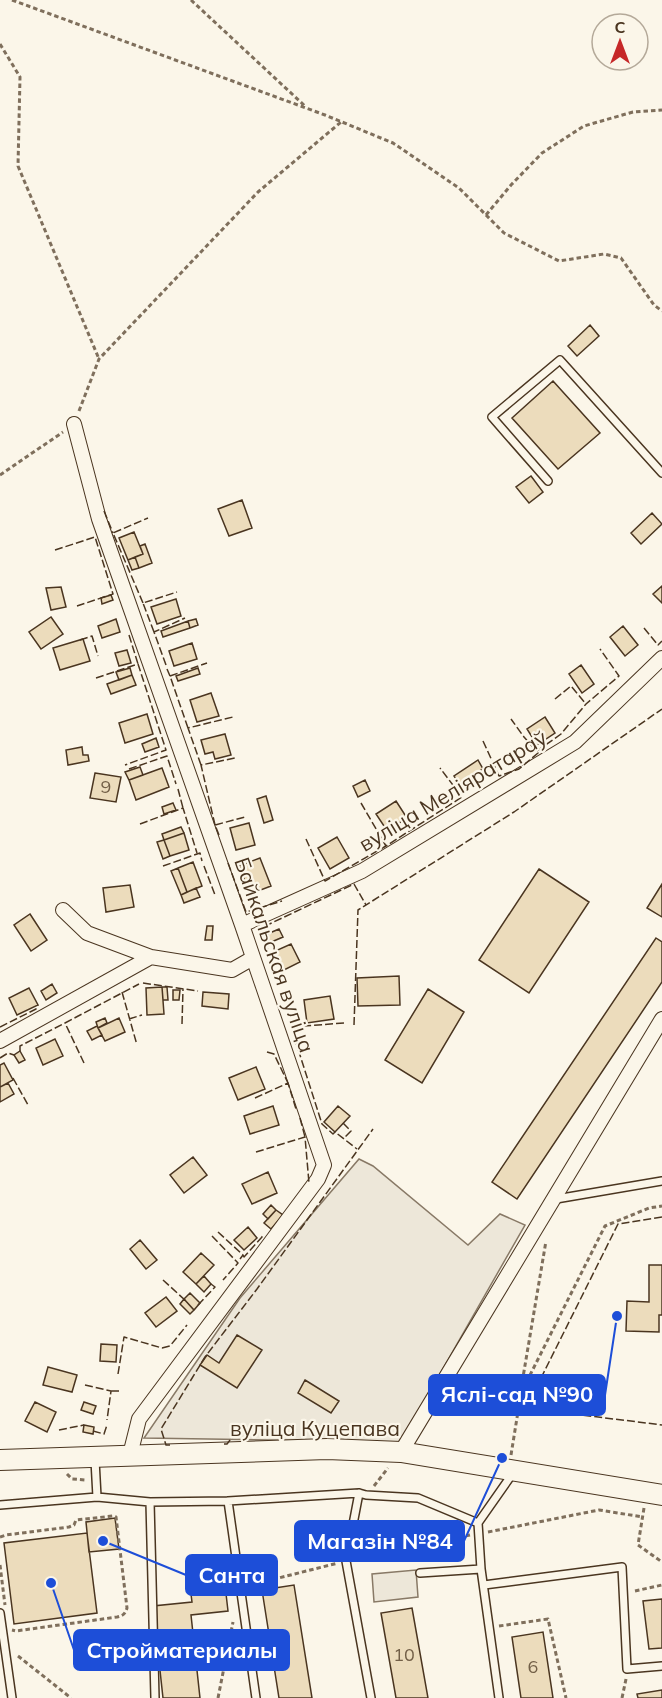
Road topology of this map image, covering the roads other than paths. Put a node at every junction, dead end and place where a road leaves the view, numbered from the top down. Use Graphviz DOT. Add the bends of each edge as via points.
graph roads {
  1 [pos="74,424"];
  2 [pos="662,473"];
  3 [pos="548,481"];
  4 [pos="662,658"];
  5 [pos="63,910"];
  6 [pos="242,926"];
  7 [pos="151,957"];
  8 [pos="253,958"];
  9 [pos="662,1019"];
  10 [pos="0,1041"];
  11 [pos="662,1181"];
  12 [pos="553,1200"];
  13 [pos="401,1452"];
  14 [pos="130,1455"];
  15 [pos="94,1456"];
  16 [pos="0,1460"];
  17 [pos="511,1470"];
  18 [pos="363,1494"];
  19 [pos="655,1494"];
  20 [pos="97,1497"];
  21 [pos="228,1501"];
  22 [pos="150,1502"];
  23 [pos="0,1504"];
  24 [pos="478,1523"];
  25 [pos="482,1569"];
  26 [pos="420,1573"];
  27 [pos="484,1585"];
  28 [pos="0,1613"];
  29 [pos="662,1666"];
  30 [pos="12,1698"];
  31 [pos="155,1698"];
  32 [pos="256,1698"];
  33 [pos="371,1698"];
  34 [pos="499,1698"];
  1 -- 6 [label="street, Байкальская вуліца" via="99,519"];
  2 -- 3 [label="lane" via="560,360 492,417"];
  4 -- 6 [label="street, вуліца Меліяратараў" via="575,742 363,871"];
  5 -- 7 [label="street" via="87,933"];
  6 -- 8 [label="street, Байкальская вуліца"];
  7 -- 8 [label="street" via="232,970"];
  7 -- 10 [label="street"];
  8 -- 14 [label="street, Байкальская вуліца" via="324,1165 318,1179 139,1419"];
  9 -- 12 [label="street"];
  11 -- 12 [label="lane"];
  12 -- 13 [label="street"];
  13 -- 14 [label="main road, вуліца Куцепава" via="327,1449"];
  13 -- 17 [label="main road, вуліца Куцепава"];
  14 -- 15 [label="main road, вуліца Куцепава"];
  15 -- 16 [label="main road, вуліца Куцепава"];
  15 -- 20 [label="lane"];
  17 -- 19 [label="main road, вуліца Куцепава"];
  17 -- 24 [label="lane"];
  18 -- 21 [label="lane"];
  18 -- 24 [label="lane" via="418,1498"];
  18 -- 33 [label="lane" via="346,1561"];
  20 -- 22 [label="lane"];
  20 -- 23 [label="lane"];
  21 -- 22 [label="lane"];
  21 -- 32 [label="lane"];
  22 -- 31 [label="lane"];
  24 -- 25 [label="lane"];
  25 -- 26 [label="lane"];
  25 -- 27 [label="lane"];
  27 -- 29 [label="lane" via="622,1567 627,1669"];
  27 -- 34 [label="lane"];
  28 -- 30 [label="lane"];
}
